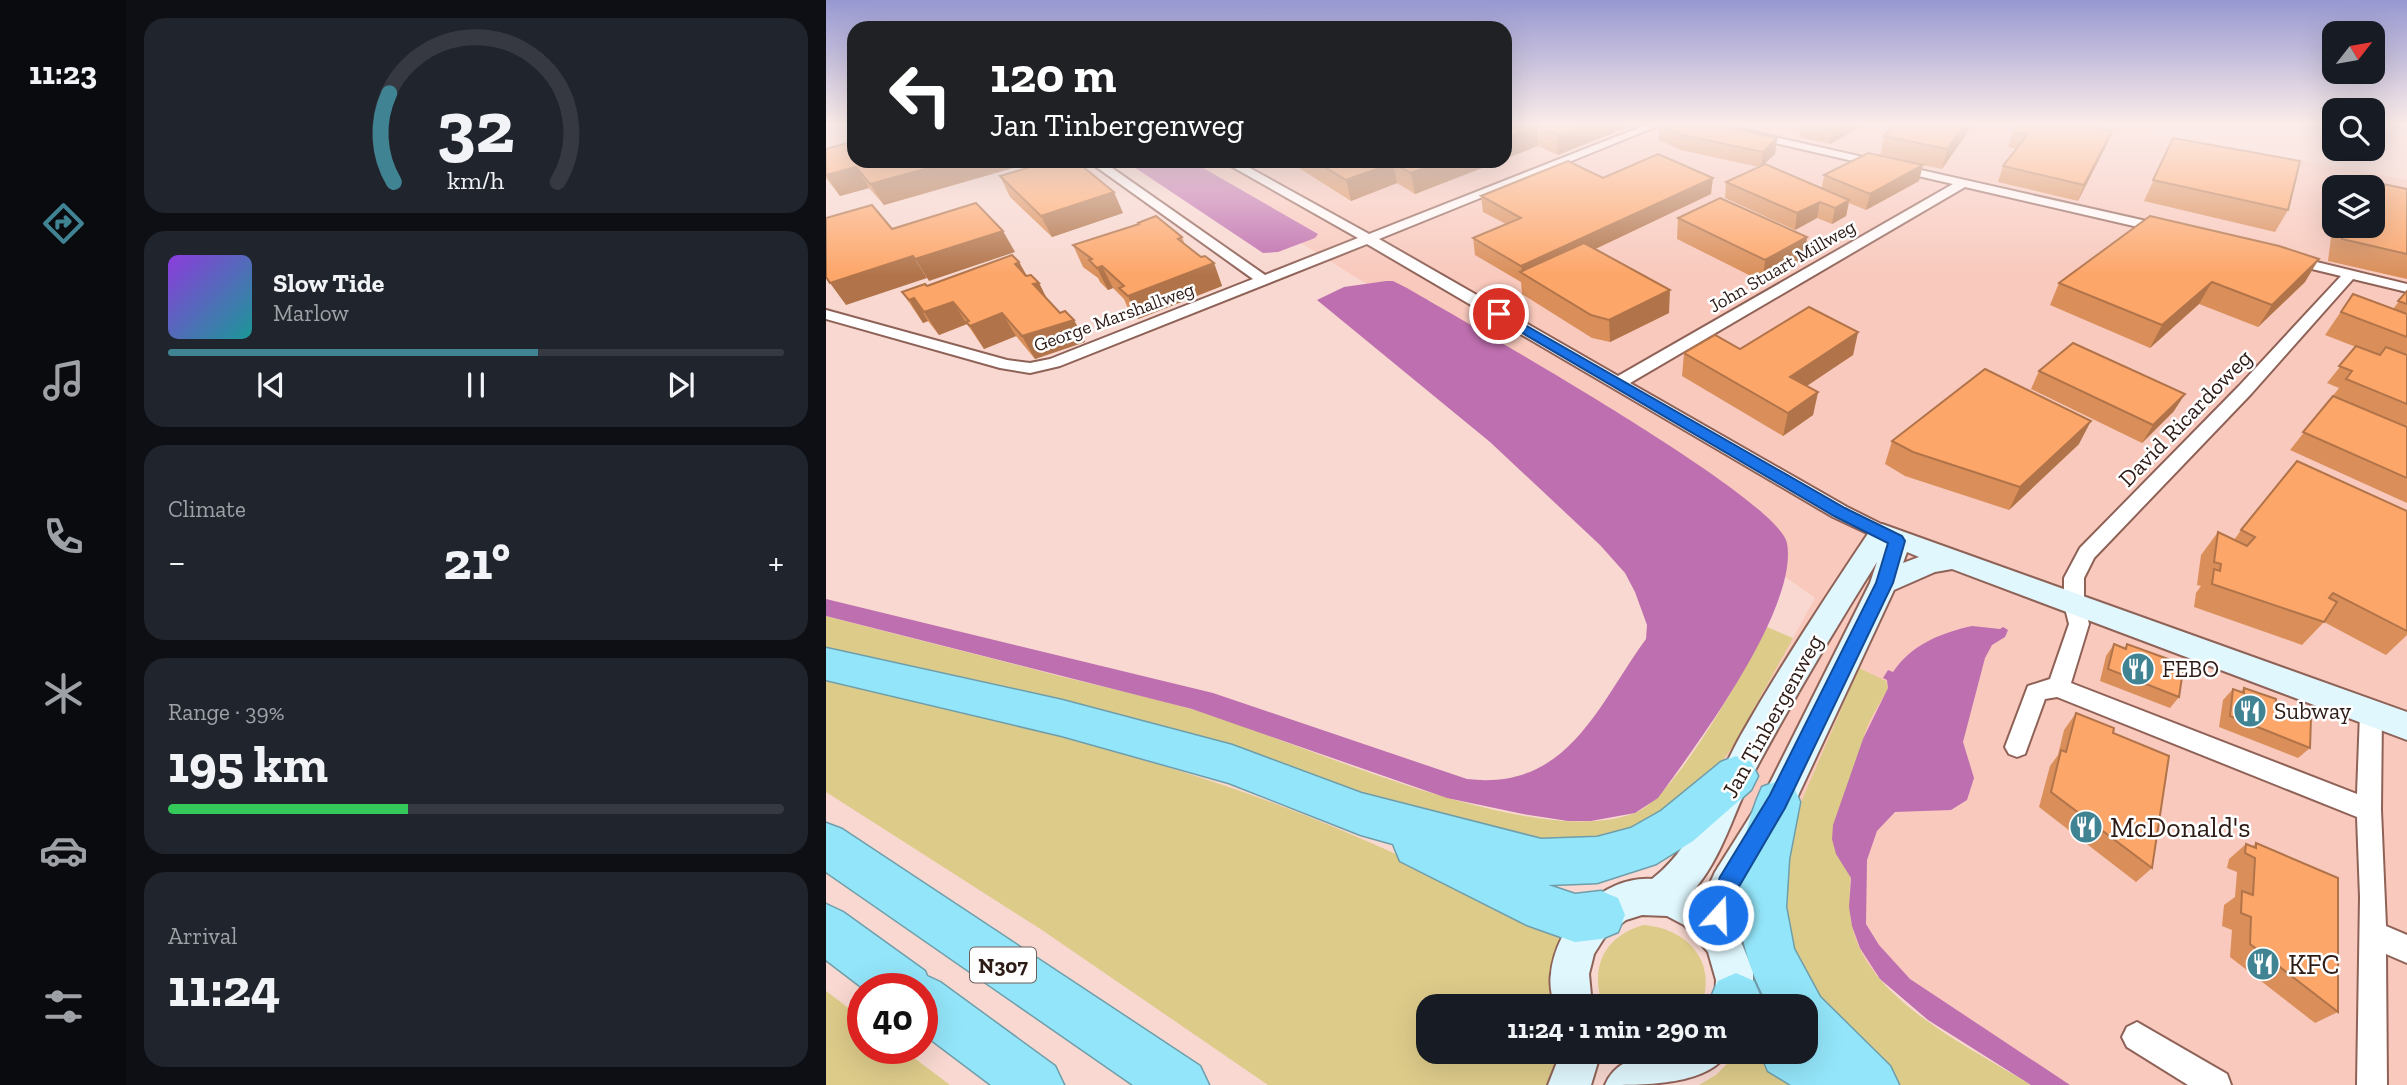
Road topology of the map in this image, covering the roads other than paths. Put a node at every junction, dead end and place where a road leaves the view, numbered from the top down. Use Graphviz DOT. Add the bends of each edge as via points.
graph roads {
  1 [pos="1112,174"];
  2 [pos="1251,174"];
  3 [pos="1533,174"];
  4 [pos="1928,174"];
  5 [pos="1965,182"];
  6 [pos="2178,233"];
  7 [pos="1369,239"];
  8 [pos="2278,256"];
  9 [pos="2350,274"];
  10 [pos="1265,281"];
  11 [pos="2407,288"];
  12 [pos="826,314"];
  13 [pos="1618,383"];
  14 [pos="1889,537"];
  15 [pos="1949,560"];
  16 [pos="1884,583"];
  17 [pos="2074,604"];
  18 [pos="826,664"];
  19 [pos="2058,688"];
  20 [pos="2371,713"];
  21 [pos="2407,726"];
  22 [pos="2017,747"];
  23 [pos="1735,776"];
  24 [pos="1778,802"];
  25 [pos="2370,810"];
  26 [pos="1361,814"];
  27 [pos="826,845"];
  28 [pos="1661,895"];
  29 [pos="1601,915"];
  30 [pos="826,929"];
  31 [pos="1716,931"];
  32 [pos="2373,934"];
  33 [pos="2407,949"];
  34 [pos="885,973"];
  35 [pos="1571,994"];
  36 [pos="1735,994"];
  37 [pos="1791,994"];
  38 [pos="938,1012"];
  39 [pos="1818,1030"];
  40 [pos="2137,1037"];
  41 [pos="1578,1064"];
  42 [pos="1689,1064"];
  43 [pos="1807,1064"];
  44 [pos="1036,1085"];
  45 [pos="1181,1085"];
  46 [pos="1569,1085"];
  47 [pos="1626,1085"];
  48 [pos="1842,1085"];
  49 [pos="1871,1085"];
  50 [pos="2216,1085"];
  51 [pos="2372,1085"];
  1 -- 10 [label="street"];
  2 -- 7 [label="street"];
  3 -- 7 [label="street, George Marshallweg"];
  4 -- 5 [label="street"];
  5 -- 6 [label="street"];
  5 -- 13 [label="street, John Stuart Millweg"];
  7 -- 10 [label="street, George Marshallweg"];
  7 -- 13 [label="street"];
  8 -- 9 [label="street"];
  9 -- 11 [label="street"];
  9 -- 17 [label="street, David Ricardoweg" via="2087,553 2074,578"];
  10 -- 12 [label="street, George Marshallweg" via="1054,363 1030,368"];
  13 -- 14 [label="street"];
  14 -- 15 [label="street"];
  14 -- 16 [label="street, Jan Tinbergenweg"];
  14 -- 23 [label="street, Jan Tinbergenweg" via="1835,603"];
  15 -- 16 [label="street"];
  15 -- 17 [label="street"];
  16 -- 24 [label="street, Jan Tinbergenweg"];
  17 -- 19 [label="street" via="2079,624"];
  17 -- 20 [label="street"];
  18 -- 26 [label="highway" via="1062,718 1232,764"];
  19 -- 22 [label="street" via="2036,692"];
  19 -- 25 [label="street"];
  20 -- 21 [label="street"];
  20 -- 25 [label="street"];
  23 -- 26 [label="highway" via="1659,838 1597,860 1541,862"];
  23 -- 28 [label="street, Jan Tinbergenweg" via="1693,864 1681,881"];
  24 -- 31 [label="street, Jan Tinbergenweg" via="1728,885"];
  24 -- 37 [label="highway" via="1762,876 1761,916 1776,970"];
  25 -- 32 [label="street"];
  26 -- 29 [label="highway" via="1544,908 1575,918"];
  27 -- 45 [label="highway, N307"];
  28 -- 29 [label="street" via="1630,900"];
  28 -- 31 [label="street" via="1690,905"];
  29 -- 35 [label="street" via="1573,956"];
  30 -- 34 [label="highway"];
  31 -- 36 [label="street" via="1730,956"];
  32 -- 33 [label="street"];
  32 -- 51 [label="street"];
  38 -- 44 [label="highway"];
  39 -- 49 [label="highway"];
  40 -- 50 [label="street"];
  41 -- 46 [label="street"];
  42 -- 47 [label="street" via="1669,1073 1638,1077"];
  43 -- 48 [label="highway"];
}
